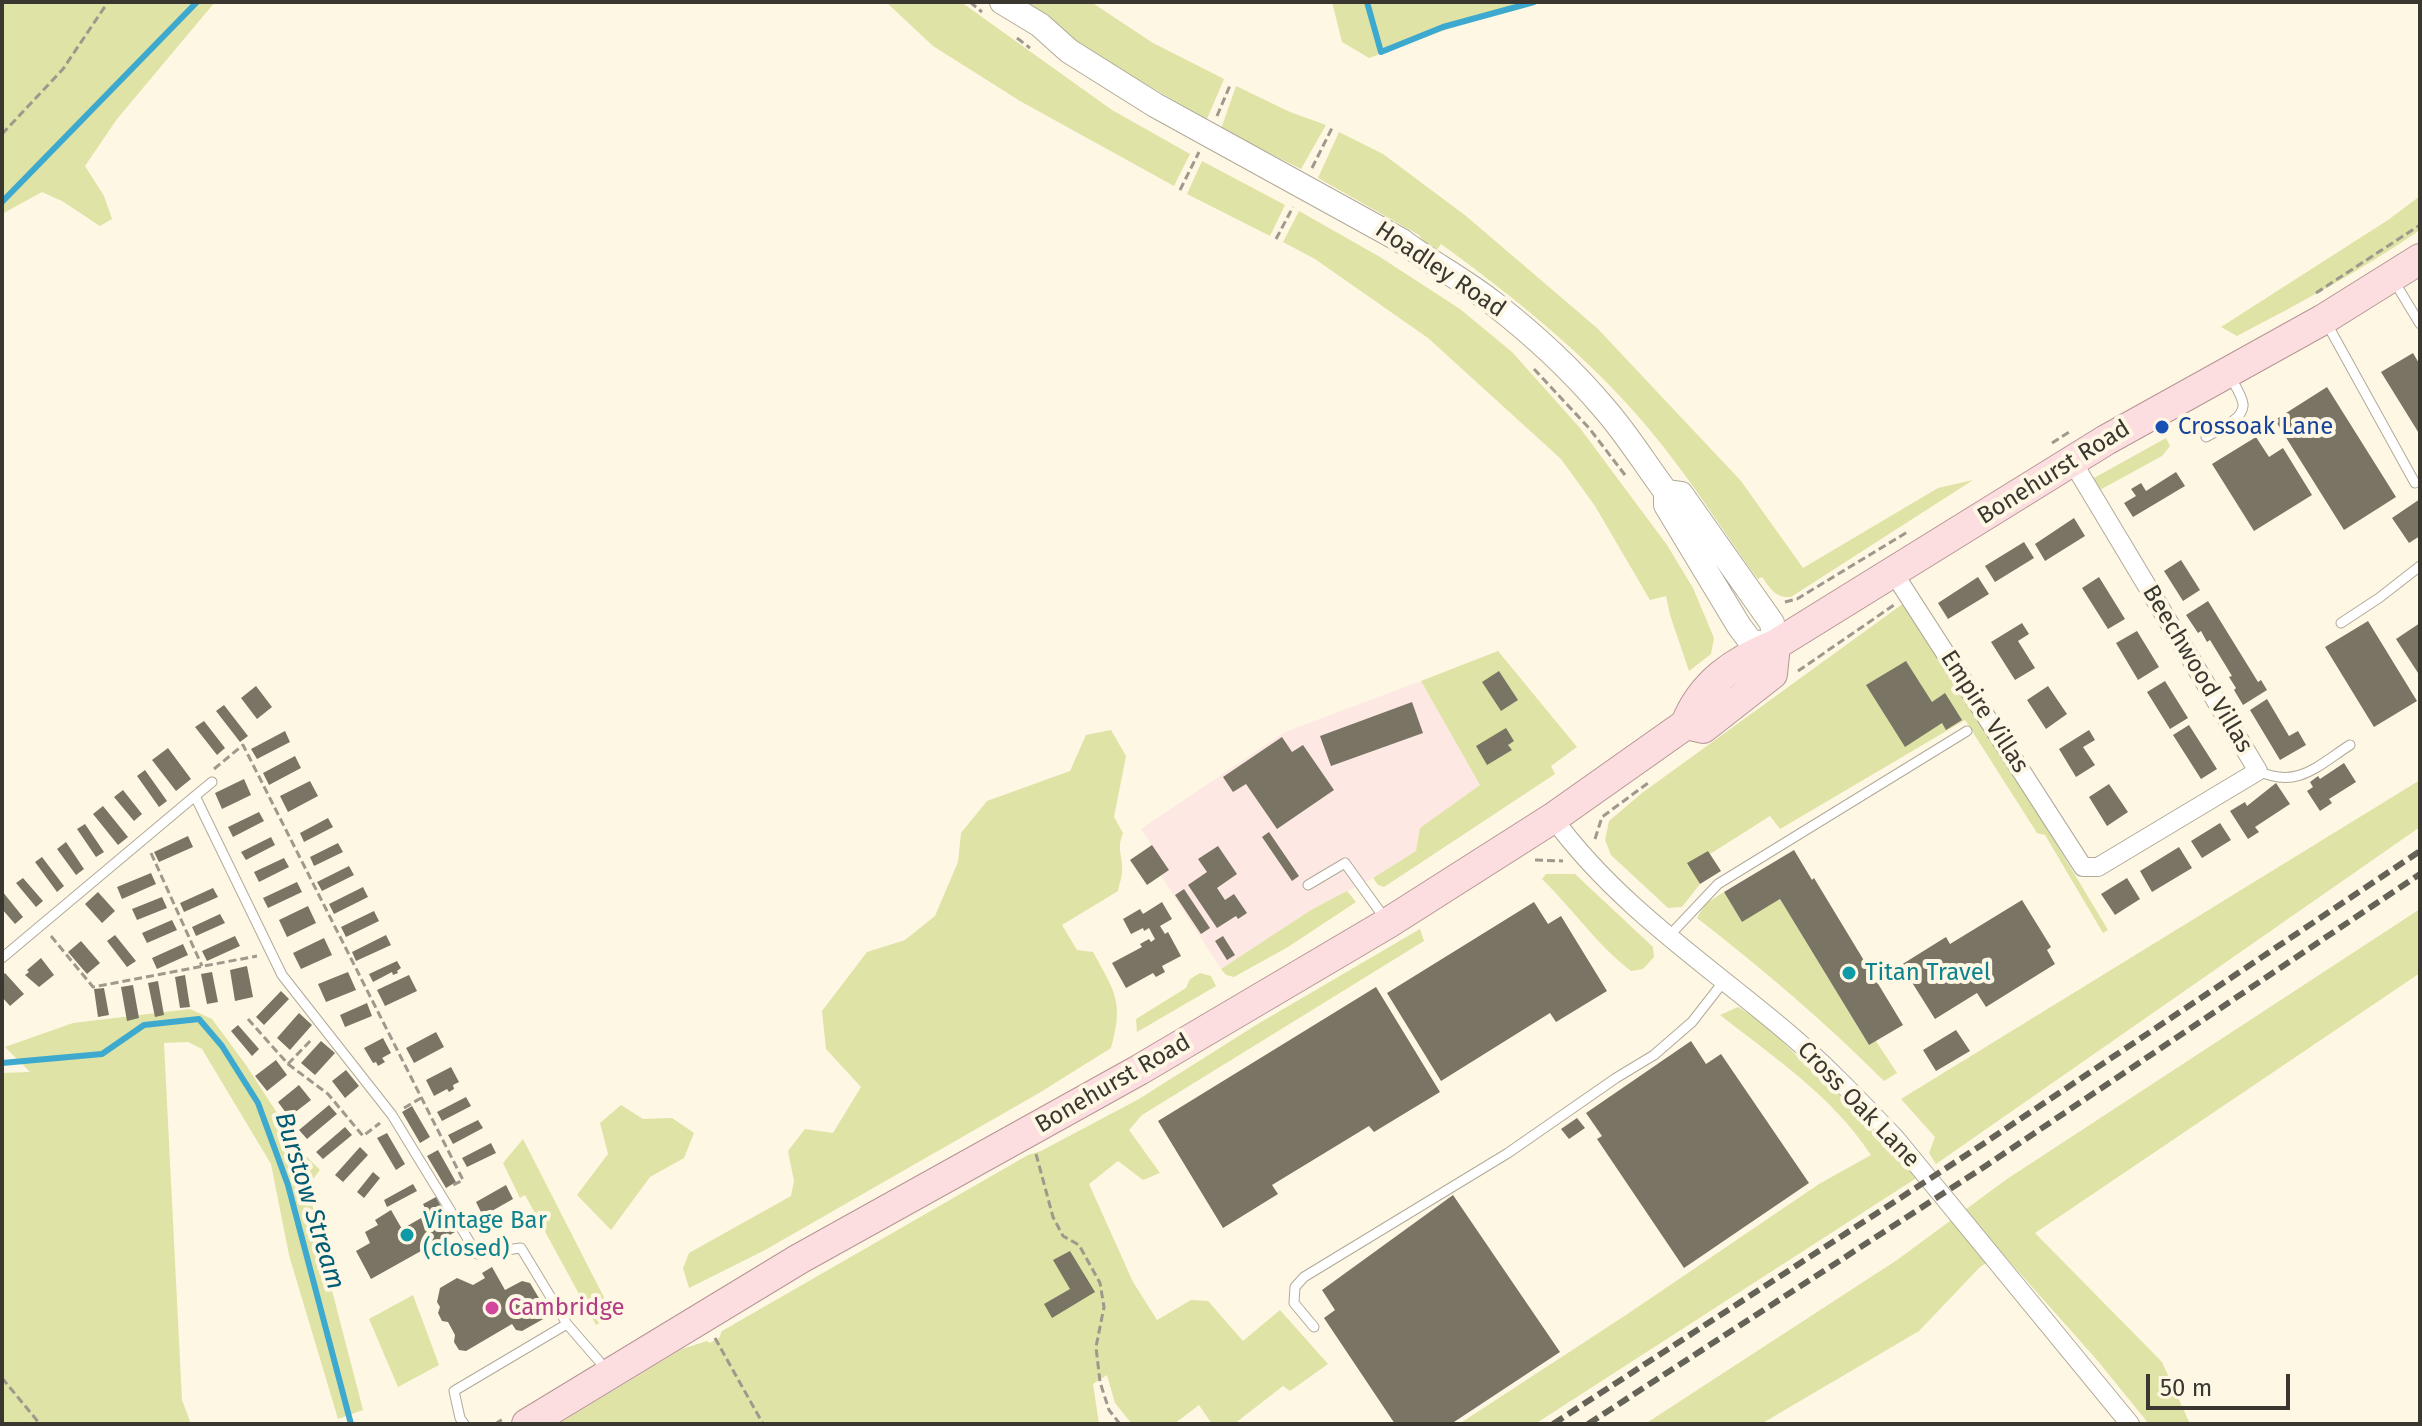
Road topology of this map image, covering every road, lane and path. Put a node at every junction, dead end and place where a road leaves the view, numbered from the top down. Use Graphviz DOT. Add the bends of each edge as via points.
graph roads {
  1 [pos="108,2"];
  2 [pos="970,2"];
  3 [pos="997,11"];
  4 [pos="1015,37"];
  5 [pos="1040,54"];
  6 [pos="2,134"];
  7 [pos="2420,225"];
  8 [pos="2420,259"];
  9 [pos="2393,278"];
  10 [pos="2317,308"];
  11 [pos="2420,324"];
  12 [pos="1530,365"];
  13 [pos="2228,371"];
  14 [pos="2074,429"];
  15 [pos="2206,437"];
  16 [pos="2062,452"];
  17 [pos="2415,483"];
  18 [pos="1632,484"];
  19 [pos="1918,525"];
  20 [pos="2420,566"];
  21 [pos="1900,583"];
  22 [pos="1774,600"];
  23 [pos="2341,623"];
  24 [pos="1775,645"];
  25 [pos="1788,679"];
  26 [pos="1967,731"];
  27 [pos="2350,745"];
  28 [pos="2258,771"];
  29 [pos="1652,780"];
  30 [pos="212,782"];
  31 [pos="195,796"];
  32 [pos="1553,818"];
  33 [pos="144,838"];
  34 [pos="1594,842"];
  35 [pos="2073,852"];
  36 [pos="1308,885"];
  37 [pos="1388,923"];
  38 [pos="41,924"];
  39 [pos="1668,937"];
  40 [pos="271,953"];
  41 [pos="2,958"];
  42 [pos="202,966"];
  43 [pos="1724,981"];
  44 [pos="248,1019"];
  45 [pos="323,1027"];
  46 [pos="288,1064"];
  47 [pos="421,1098"];
  48 [pos="392,1115"];
  49 [pos="1027,1134"];
  50 [pos="440,1193"];
  51 [pos="567,1324"];
  52 [pos="1314,1327"];
  53 [pos="708,1334"];
  54 [pos="608,1376"];
  55 [pos="2,1378"];
  56 [pos="40,1424"];
  57 [pos="464,1424"];
  58 [pos="527,1424"];
  59 [pos="763,1424"];
  60 [pos="1120,1424"];
  61 [pos="2130,1424"];
  1 -- 6 [label="path" via="63,69"];
  2 -- 3 [label="path"];
  3 -- 24 [label="street, Hoadley Road" via="1040,25 1069,51 1155,105 1402,241 1492,302 1537,339 1606,410 1666,492 1681,494 1772,623"];
  4 -- 5 [label="path"];
  7 -- 10 [label="path"];
  8 -- 9 [label="main road, Bonehurst Road"];
  9 -- 10 [label="main road, Bonehurst Road"];
  9 -- 11 [label="lane"];
  10 -- 13 [label="main road, Bonehurst Road"];
  10 -- 17 [label="lane"];
  12 -- 18 [label="path"];
  13 -- 15 [label="lane" via="2242,410"];
  13 -- 16 [label="main road, Bonehurst Road"];
  14 -- 16 [label="path"];
  16 -- 21 [label="main road, Bonehurst Road"];
  16 -- 28 [label="street, Beechwood Villas"];
  19 -- 22 [label="path" via="1797,599"];
  20 -- 23 [label="lane"];
  21 -- 24 [label="main road, Bonehurst Road"];
  21 -- 25 [label="path"];
  21 -- 35 [label="street, Empire Villas"];
  24 -- 32 [label="main road, Bonehurst Road" via="1743,657 1695,702 1686,724"];
  26 -- 39 [label="lane" via="1718,884"];
  27 -- 28 [label="lane" via="2298,778 2286,780"];
  28 -- 35 [label="street, Beechwood Villas" via="2098,867 2083,867"];
  29 -- 34 [label="path" via="1602,817"];
  30 -- 31 [label="lane"];
  30 -- 47 [label="path" via="207,775 243,745"];
  31 -- 33 [label="lane"];
  31 -- 40 [label="lane"];
  32 -- 37 [label="main road, Bonehurst Road"];
  32 -- 39 [label="street, Cross Oak Lane" via="1594,870"];
  33 -- 38 [label="lane"];
  33 -- 42 [label="path"];
  36 -- 37 [label="lane" via="1345,863"];
  37 -- 49 [label="main road, Bonehurst Road"];
  38 -- 41 [label="lane"];
  38 -- 42 [label="path" via="93,987"];
  39 -- 43 [label="street, Cross Oak Lane"];
  40 -- 42 [label="path"];
  40 -- 45 [label="lane"];
  43 -- 52 [label="lane" via="1692,1022 1654,1055 1508,1153 1304,1277 1295,1287 1294,1303"];
  43 -- 61 [label="street, Cross Oak Lane" via="1829,1070 1896,1139"];
  44 -- 46 [label="path"];
  45 -- 46 [label="path"];
  45 -- 48 [label="lane"];
  46 -- 48 [label="path" via="328,1094 363,1136"];
  47 -- 48 [label="path"];
  47 -- 50 [label="path" via="463,1180"];
  48 -- 50 [label="lane"];
  49 -- 54 [label="main road, Bonehurst Road" via="799,1259"];
  49 -- 60 [label="path" via="1053,1217 1063,1236 1079,1245 1100,1283 1100,1382"];
  50 -- 51 [label="lane" via="477,1254 521,1248"];
  51 -- 54 [label="lane"];
  51 -- 57 [label="lane" via="454,1391"];
  53 -- 59 [label="path"];
  54 -- 58 [label="main road, Bonehurst Road"];
  55 -- 56 [label="path"];
}
